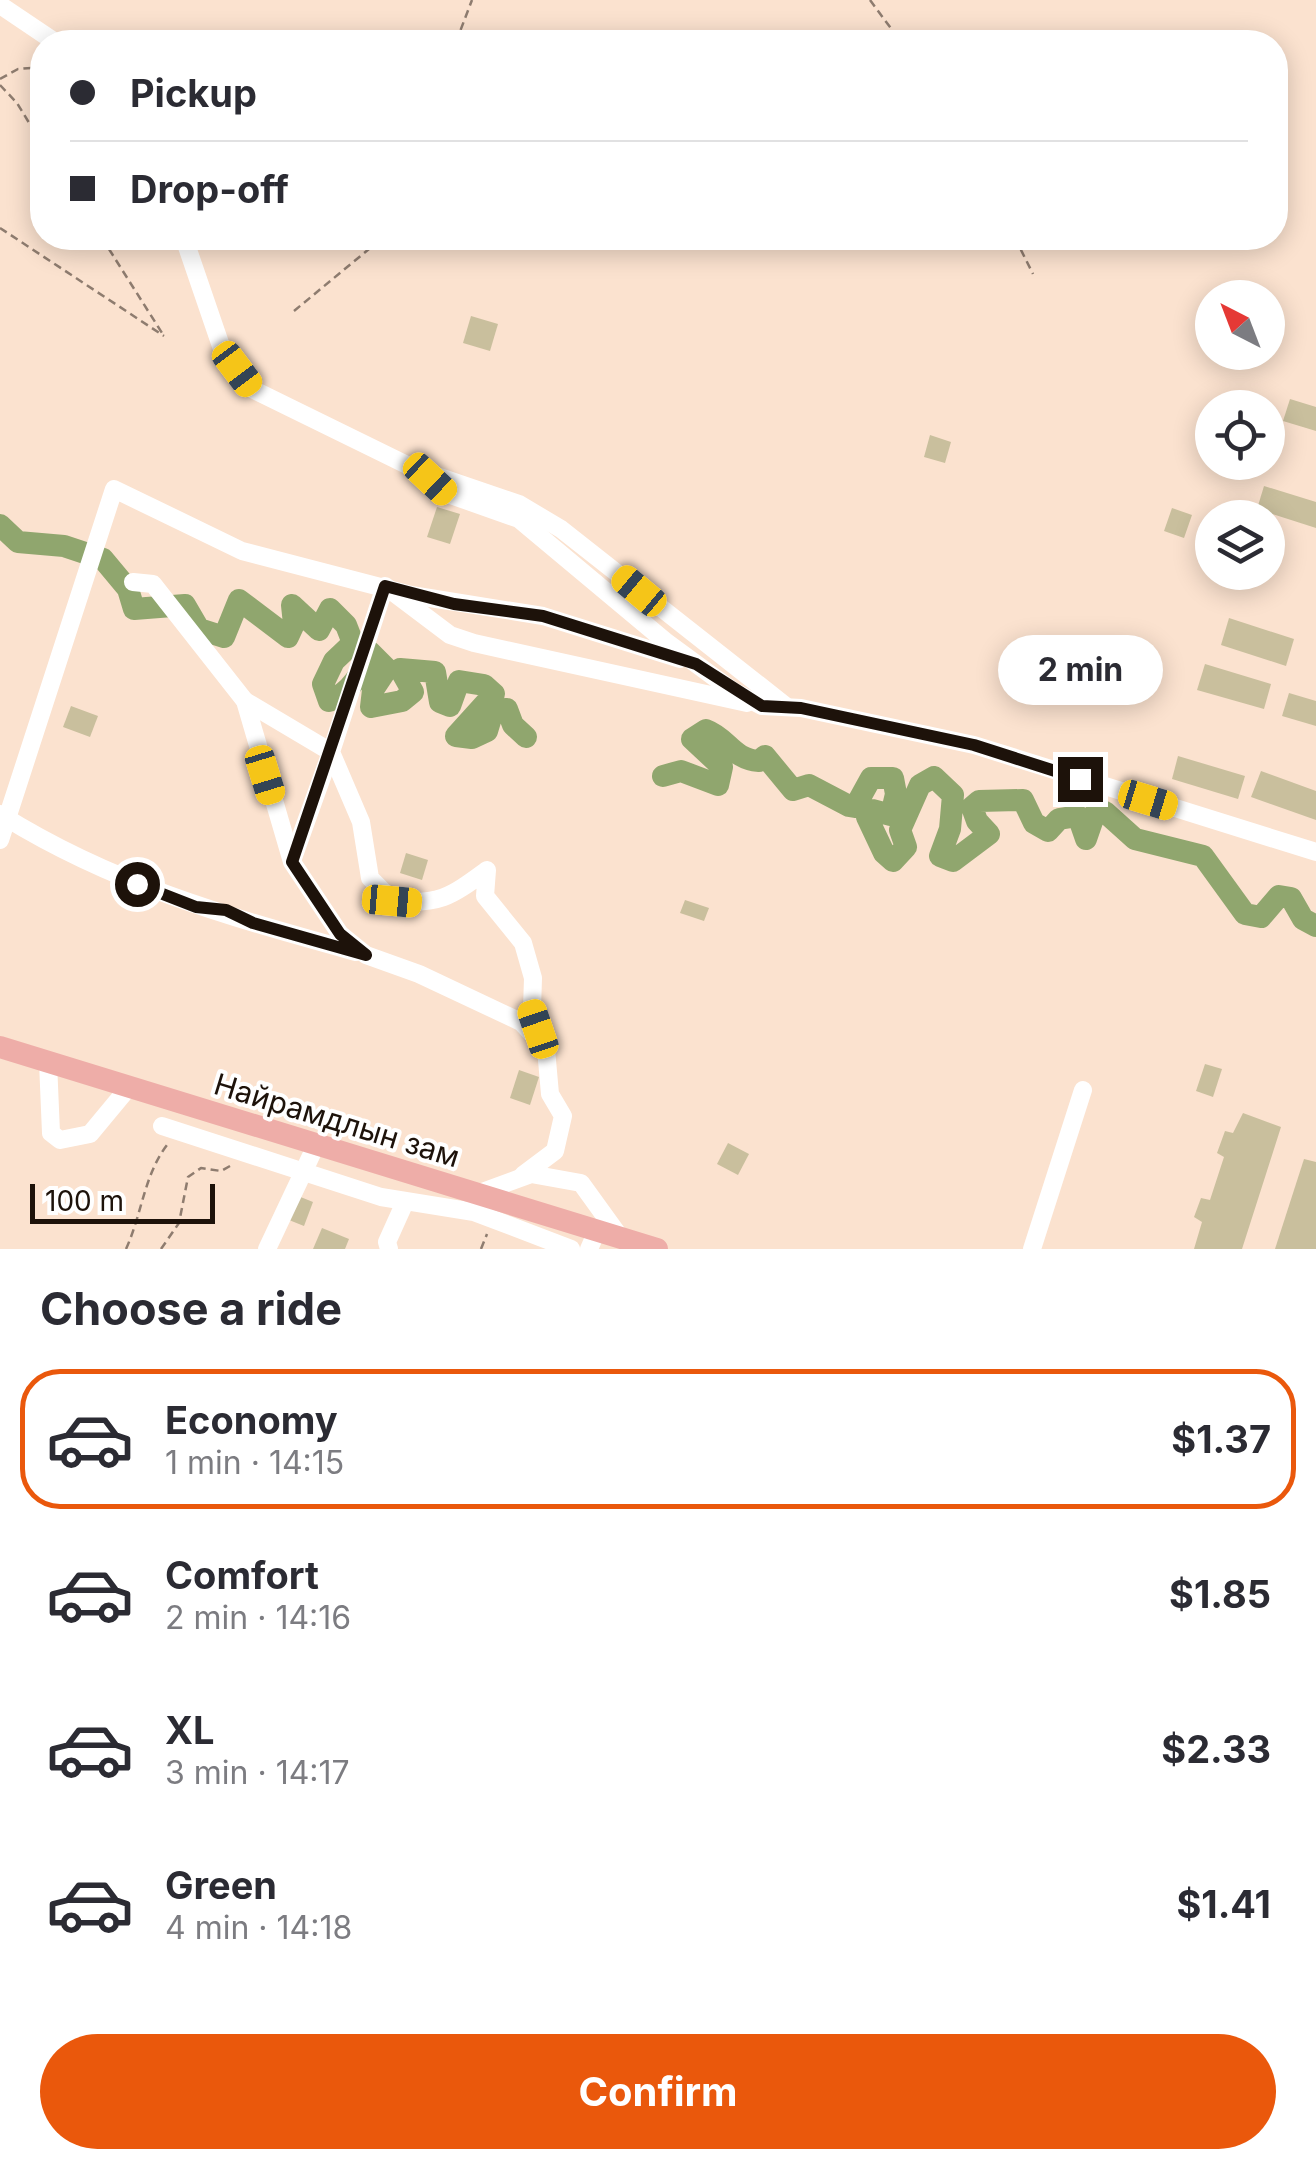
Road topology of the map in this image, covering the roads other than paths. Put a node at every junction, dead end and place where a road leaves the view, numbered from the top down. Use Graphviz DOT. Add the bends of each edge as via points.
graph roads {
  1 [pos="0,5"];
  2 [pos="37,30"];
  3 [pos="188,250"];
  4 [pos="409,466"];
  5 [pos="132,582"];
  6 [pos="385,586"];
  7 [pos="696,664"];
  8 [pos="245,701"];
  9 [pos="762,706"];
  10 [pos="787,707"];
  11 [pos="330,752"];
  12 [pos="4,816"];
  13 [pos="0,840"];
  14 [pos="1316,852"];
  15 [pos="292,862"];
  16 [pos="366,955"];
  17 [pos="0,1047"];
  18 [pos="546,1049"];
  19 [pos="48,1062"];
  20 [pos="130,1088"];
  21 [pos="1083,1090"];
  22 [pos="168,1128"];
  23 [pos="317,1143"];
  24 [pos="304,1171"];
  25 [pos="523,1175"];
  26 [pos="477,1194"];
  27 [pos="405,1202"];
  28 [pos="592,1241"];
  29 [pos="624,1241"];
  30 [pos="651,1248"];
  31 [pos="267,1249"];
  32 [pos="389,1249"];
  33 [pos="571,1249"];
  34 [pos="1032,1249"];
  1 -- 2 [label="street"];
  3 -- 4 [label="street" via="222,349 252,388"];
  4 -- 7 [label="street" via="445,493 520,519"];
  4 -- 10 [label="street" via="519,504 561,530"];
  5 -- 8 [label="street" via="153,584"];
  6 -- 7 [label="street" via="543,616"];
  6 -- 9 [label="street" via="450,636 474,644"];
  6 -- 11 [label="street"];
  6 -- 12 [label="street" via="242,551 114,489"];
  7 -- 9 [label="street"];
  8 -- 11 [label="street"];
  8 -- 15 [label="street"];
  9 -- 10 [label="street"];
  10 -- 14 [label="street" via="974,745"];
  11 -- 15 [label="street"];
  11 -- 18 [label="street" via="360,822 370,878 392,901 445,900 487,870 485,896 524,943 532,1009"];
  12 -- 13 [label="street"];
  12 -- 16 [label="street" via="164,897"];
  15 -- 16 [label="street" via="340,934"];
  16 -- 18 [label="street" via="521,1022"];
  17 -- 19 [label="main road, Найрамдлын зам"];
  18 -- 25 [label="street" via="550,1094 563,1116 555,1151"];
  19 -- 20 [label="main road, Найрамдлын зам"];
  19 -- 20 [label="street" via="51,1133 60,1140 90,1134"];
  20 -- 23 [label="main road, Найрамдлын зам"];
  21 -- 34 [label="street"];
  22 -- 24 [label="street"];
  23 -- 24 [label="street"];
  23 -- 26 [label="main road, Найрамдлын зам"];
  24 -- 27 [label="street"];
  24 -- 31 [label="street"];
  25 -- 26 [label="street"];
  25 -- 29 [label="street" via="586,1186"];
  26 -- 28 [label="main road, Найрамдлын зам"];
  27 -- 32 [label="street"];
  27 -- 33 [label="street" via="461,1208"];
  28 -- 29 [label="main road, Найрамдлын зам"];
  29 -- 30 [label="main road, Найрамдлын зам"];
}
